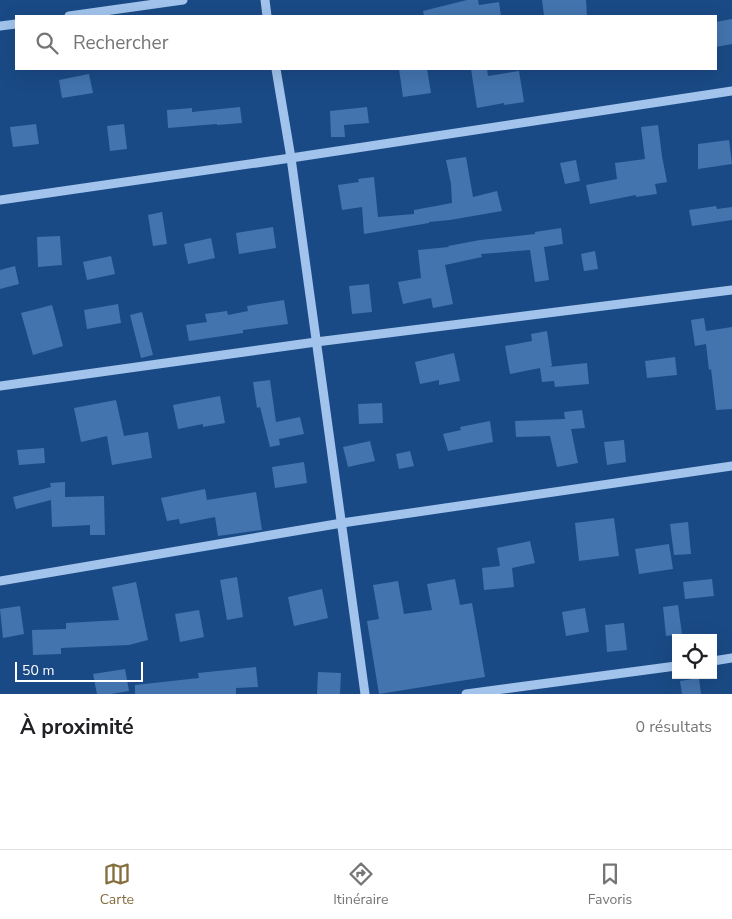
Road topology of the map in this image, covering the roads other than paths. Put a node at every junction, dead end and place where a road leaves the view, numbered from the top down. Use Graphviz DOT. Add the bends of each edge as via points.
graph roads {
  1 [pos="182,0"];
  2 [pos="265,0"];
  3 [pos="76,15"];
  4 [pos="267,15"];
  5 [pos="15,24"];
  6 [pos="0,26"];
  7 [pos="276,70"];
  8 [pos="732,91"];
  9 [pos="291,158"];
  10 [pos="0,200"];
  11 [pos="732,290"];
  12 [pos="316,342"];
  13 [pos="0,386"];
  14 [pos="732,466"];
  15 [pos="342,523"];
  16 [pos="0,581"];
  17 [pos="732,658"];
  18 [pos="717,660"];
  19 [pos="672,667"];
  20 [pos="366,694"];
  21 [pos="466,694"];
  1 -- 3 [label="street"];
  2 -- 4 [label="street"];
  5 -- 6 [label="street"];
  7 -- 9 [label="street"];
  8 -- 9 [label="street"];
  9 -- 10 [label="street"];
  9 -- 12 [label="street"];
  11 -- 12 [label="street"];
  12 -- 13 [label="street"];
  12 -- 15 [label="street"];
  14 -- 15 [label="street"];
  15 -- 16 [label="street"];
  15 -- 20 [label="street"];
  17 -- 18 [label="street"];
  19 -- 21 [label="street"];
}
